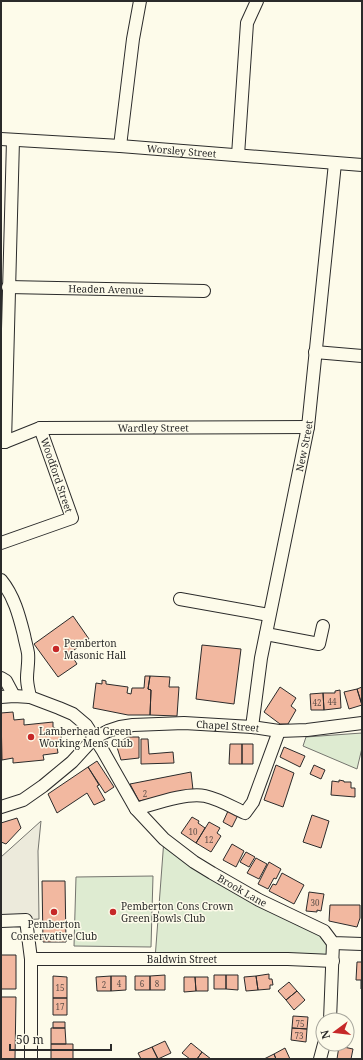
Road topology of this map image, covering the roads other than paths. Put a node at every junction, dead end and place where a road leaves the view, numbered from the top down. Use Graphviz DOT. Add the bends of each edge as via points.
graph roads {
  1 [pos="140,1"];
  2 [pos="256,1"];
  3 [pos="1,139"];
  4 [pos="14,140"];
  5 [pos="120,146"];
  6 [pos="238,155"];
  7 [pos="335,163"];
  8 [pos="362,166"];
  9 [pos="8,287"];
  10 [pos="204,291"];
  11 [pos="315,352"];
  12 [pos="362,356"];
  13 [pos="308,427"];
  14 [pos="40,428"];
  15 [pos="3,442"];
  16 [pos="1,544"];
  17 [pos="1,580"];
  18 [pos="180,599"];
  19 [pos="269,615"];
  20 [pos="323,626"];
  21 [pos="266,634"];
  22 [pos="1,678"];
  23 [pos="14,696"];
  24 [pos="1,697"];
  25 [pos="30,697"];
  26 [pos="362,723"];
  27 [pos="252,727"];
  28 [pos="278,731"];
  29 [pos="94,738"];
  30 [pos="1,807"];
  31 [pos="136,809"];
  32 [pos="1,921"];
  33 [pos="333,943"];
  34 [pos="362,944"];
  35 [pos="31,959"];
  36 [pos="333,961"];
  37 [pos="330,1012"];
  38 [pos="31,1059"];
  1 -- 5 [label="street"];
  2 -- 6 [label="street" via="247,23"];
  3 -- 4 [label="street, Worsley Street"];
  4 -- 5 [label="street, Worsley Street"];
  4 -- 9 [label="street"];
  5 -- 6 [label="street, Worsley Street"];
  6 -- 7 [label="street, Worsley Street"];
  7 -- 8 [label="street, Worsley Street"];
  7 -- 11 [label="street, New Street"];
  9 -- 10 [label="street, Headen Avenue"];
  9 -- 15 [label="street"];
  11 -- 12 [label="street"];
  11 -- 13 [label="street, New Street"];
  13 -- 14 [label="street, Wardley Street"];
  13 -- 19 [label="street, New Street"];
  14 -- 15 [label="street, Wardley Street"];
  14 -- 16 [label="street, Woodford Street" via="72,518"];
  17 -- 25 [label="street" via="15,604 23,630 28,652 27,678"];
  18 -- 19 [label="street"];
  19 -- 21 [label="street, New Street"];
  20 -- 21 [label="street" via="319,644"];
  21 -- 27 [label="street, New Street"];
  22 -- 23 [label="street" via="6,681"];
  23 -- 24 [label="street"];
  23 -- 25 [label="street"];
  25 -- 29 [label="street" via="73,714 86,725"];
  26 -- 28 [label="street, Chapel Street"];
  27 -- 28 [label="street, Chapel Street"];
  27 -- 29 [label="street, Chapel Street" via="184,723 133,725 120,727"];
  28 -- 31 [label="street" via="253,802 245,813 205,796 189,795"];
  29 -- 30 [label="street" via="72,762 43,786 23,800"];
  29 -- 31 [label="street, Brook Lane"];
  31 -- 33 [label="street, Brook Lane" via="164,839 194,862 259,900 324,931"];
  32 -- 35 [label="street" via="26,920"];
  33 -- 34 [label="street"];
  33 -- 36 [label="street"];
  35 -- 36 [label="street, Baldwin Street"];
  35 -- 38 [label="street"];
  36 -- 37 [label="street"];
}
